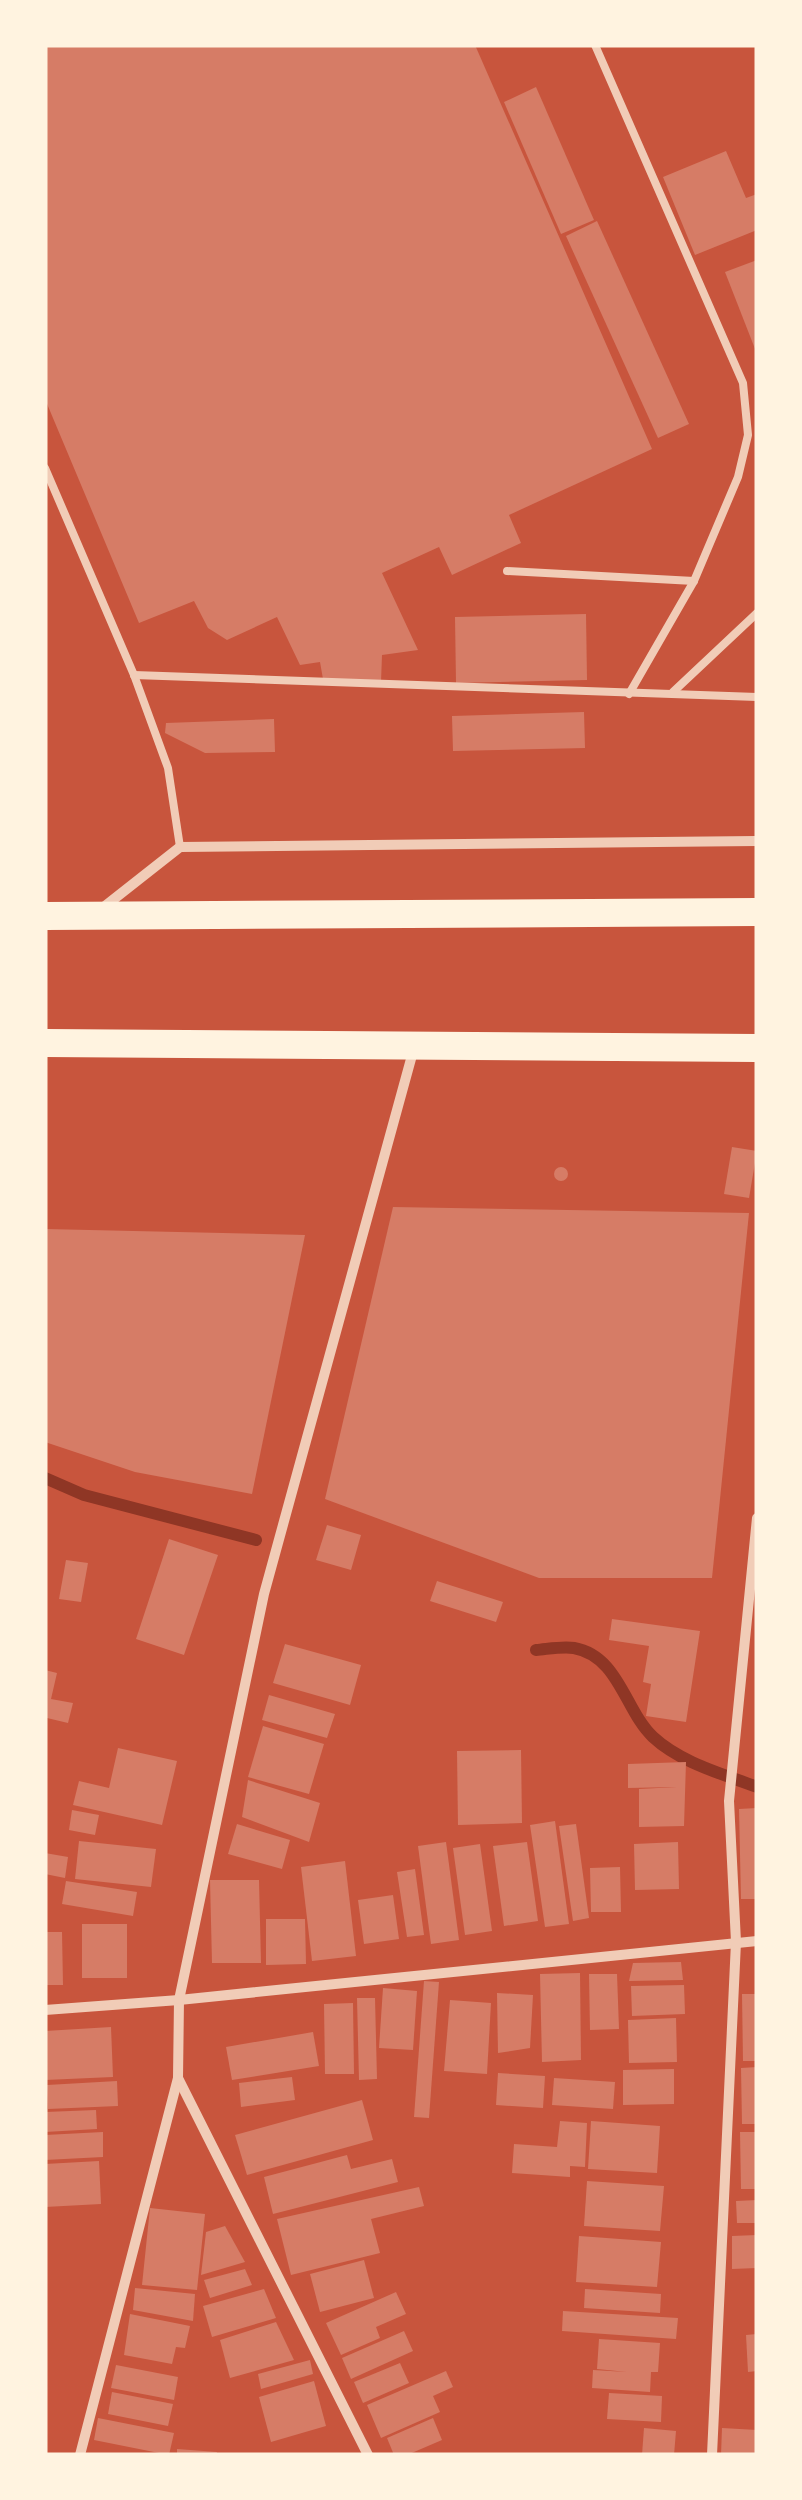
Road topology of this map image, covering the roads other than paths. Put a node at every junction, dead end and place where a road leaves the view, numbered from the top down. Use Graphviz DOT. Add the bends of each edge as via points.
graph roads {
  1 [pos="595,45"];
  2 [pos="45,468"];
  3 [pos="507,571"];
  4 [pos="694,580"];
  5 [pos="757,613"];
  6 [pos="134,675"];
  7 [pos="673,692"];
  8 [pos="629,694"];
  9 [pos="757,696"];
  10 [pos="757,841"];
  11 [pos="180,847"];
  12 [pos="757,912"];
  13 [pos="45,916"];
  14 [pos="91,916"];
  15 [pos="45,1043"];
  16 [pos="414,1048"];
  17 [pos="757,1048"];
  18 [pos="757,1518"];
  19 [pos="757,1941"];
  20 [pos="736,1942"];
  21 [pos="179,2000"];
  22 [pos="45,2010"];
  23 [pos="178,2078"];
  24 [pos="80,2455"];
  25 [pos="368,2455"];
  26 [pos="712,2455"];
  1 -- 4 [label="lane" via="743,383 748,435 738,477"];
  2 -- 6 [label="lane"];
  3 -- 4 [label="lane"];
  4 -- 8 [label="lane"];
  5 -- 7 [label="lane"];
  6 -- 8 [label="lane"];
  6 -- 11 [label="lane" via="168,768"];
  7 -- 8 [label="lane"];
  7 -- 9 [label="lane"];
  10 -- 11 [label="street"];
  11 -- 14 [label="street"];
  12 -- 14 [label="highway"];
  13 -- 14 [label="highway"];
  15 -- 16 [label="highway"];
  16 -- 17 [label="highway"];
  16 -- 21 [label="street" via="264,1594"];
  18 -- 20 [label="street" via="729,1801"];
  19 -- 20 [label="street"];
  20 -- 21 [label="street"];
  20 -- 26 [label="street"];
  21 -- 22 [label="street"];
  21 -- 23 [label="street"];
  23 -- 24 [label="street"];
  23 -- 25 [label="street"];
}
